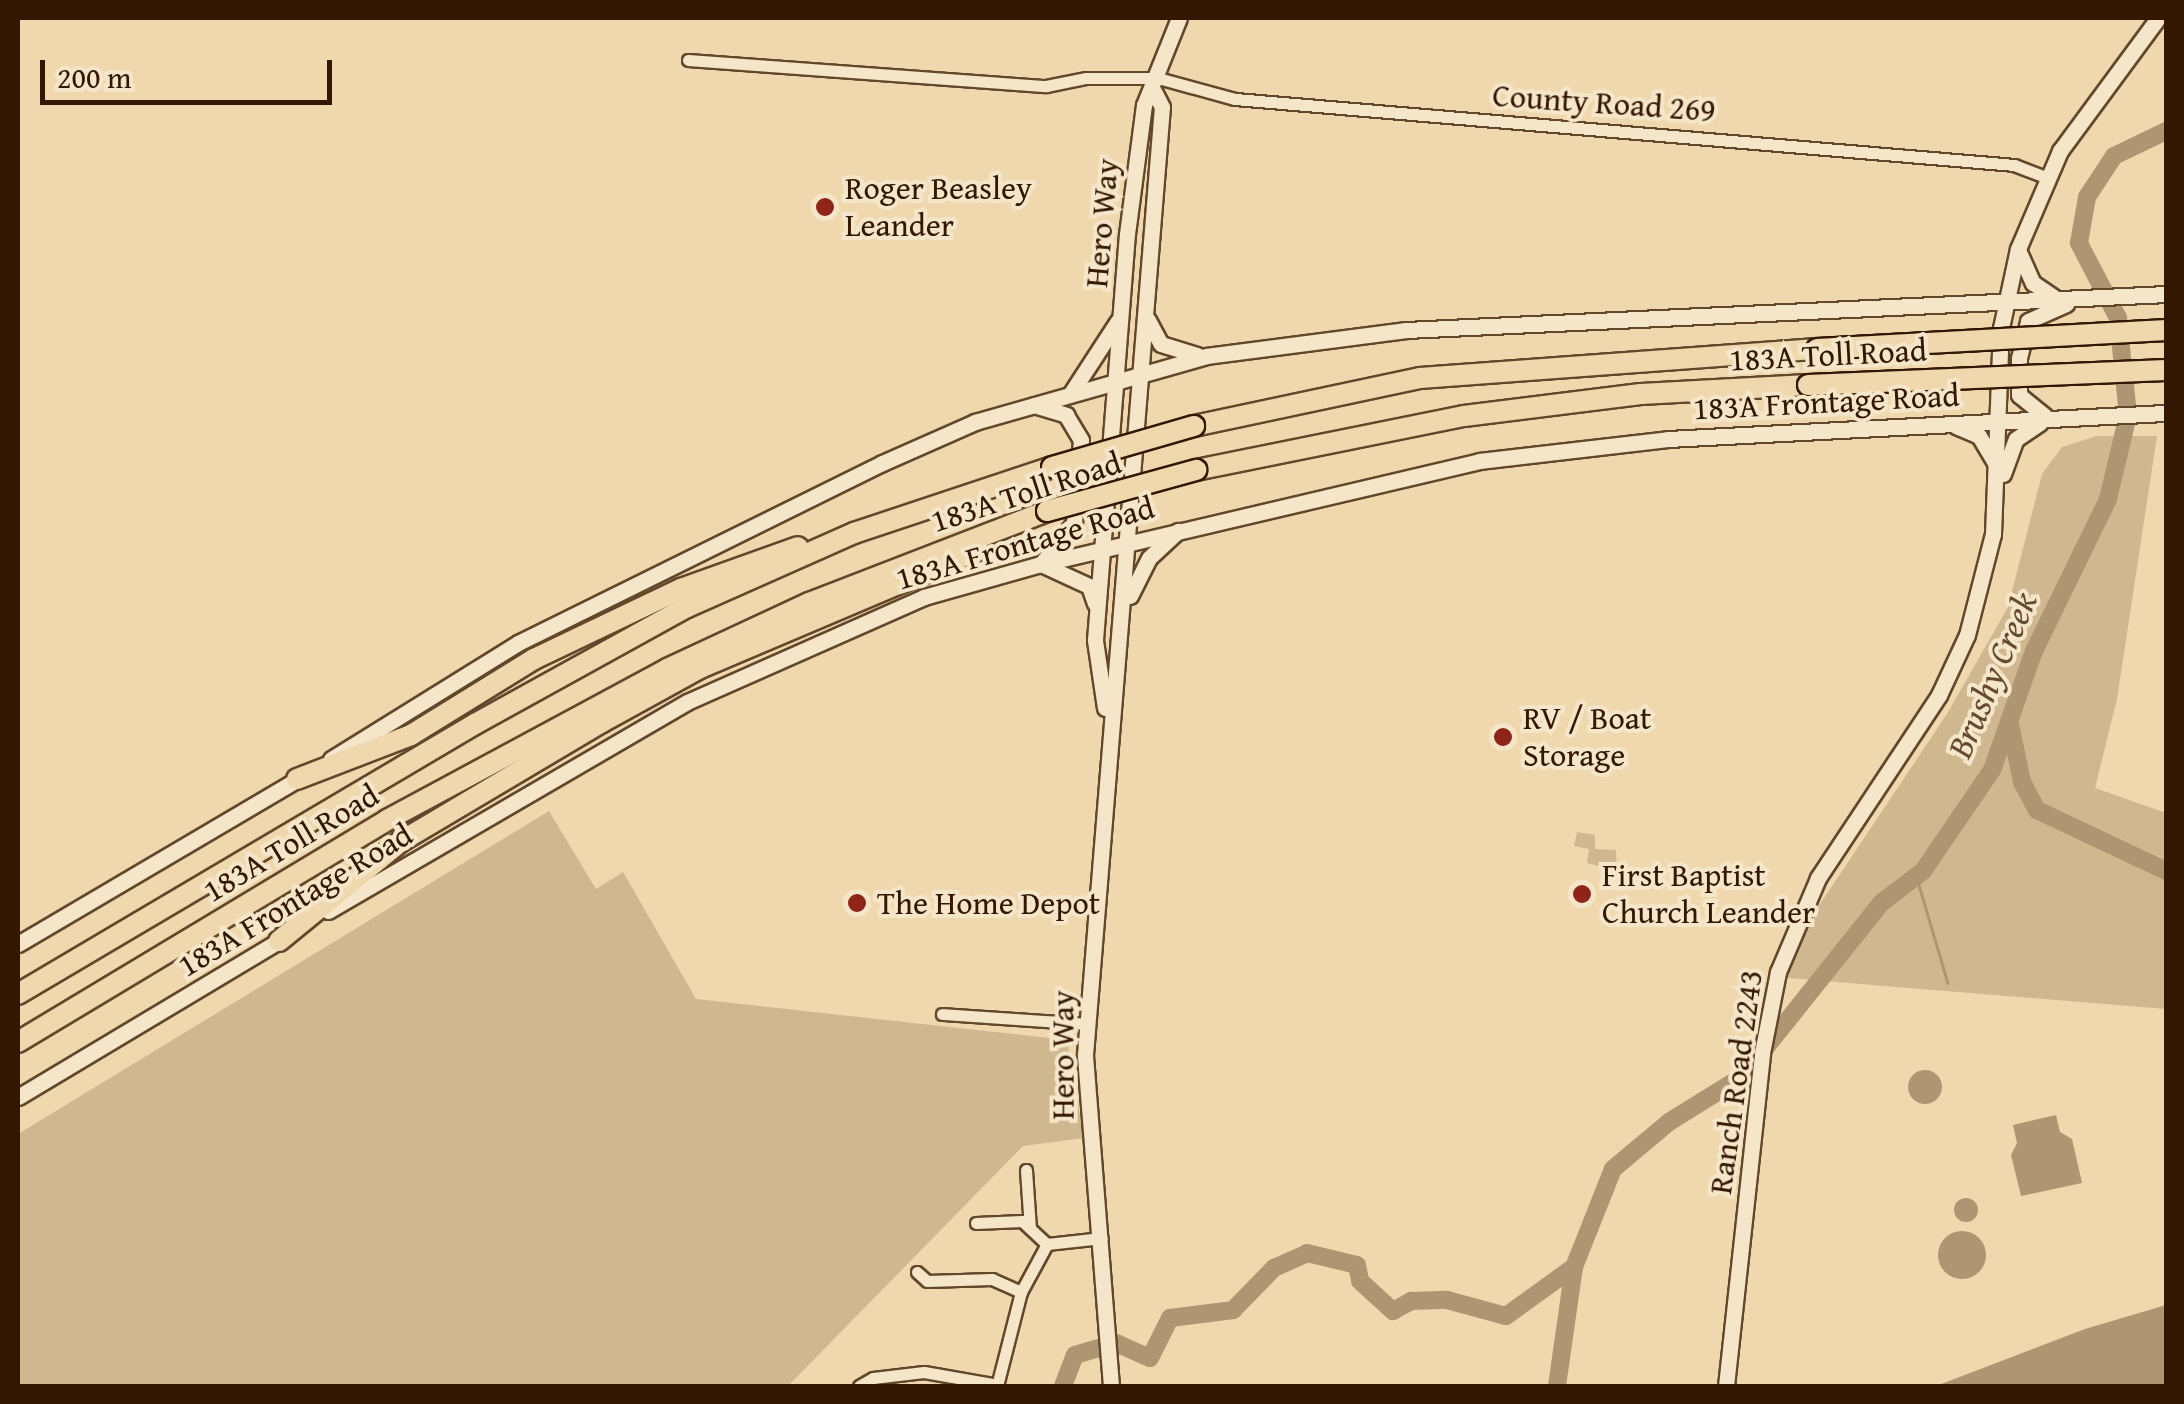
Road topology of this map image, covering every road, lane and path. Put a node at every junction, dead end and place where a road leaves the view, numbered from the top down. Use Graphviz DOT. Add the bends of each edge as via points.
graph roads {
  1 [pos="1179,18"];
  2 [pos="2158,18"];
  3 [pos="688,60"];
  4 [pos="1156,85"];
  5 [pos="2046,177"];
  6 [pos="2018,249"];
  7 [pos="2166,294"];
  8 [pos="2007,300"];
  9 [pos="2058,301"];
  10 [pos="1146,311"];
  11 [pos="1121,316"];
  12 [pos="2166,330"];
  13 [pos="1206,356"];
  14 [pos="2166,370"];
  15 [pos="1141,374"];
  16 [pos="1116,380"];
  17 [pos="1072,393"];
  18 [pos="1032,405"];
  19 [pos="2166,413"];
  20 [pos="2054,419"];
  21 [pos="1998,420"];
  22 [pos="1937,423"];
  23 [pos="1997,468"];
  24 [pos="1996,494"];
  25 [pos="1039,515"];
  26 [pos="1182,528"];
  27 [pos="854,532"];
  28 [pos="1128,542"];
  29 [pos="1102,548"];
  30 [pos="1041,564"];
  31 [pos="1097,614"];
  32 [pos="1121,644"];
  33 [pos="1108,722"];
  34 [pos="298,779"];
  35 [pos="279,941"];
  36 [pos="18,944"];
  37 [pos="18,994"];
  38 [pos="942,1014"];
  39 [pos="1087,1024"];
  40 [pos="18,1042"];
  41 [pos="18,1097"];
  42 [pos="1026,1170"];
  43 [pos="976,1223"];
  44 [pos="1030,1228"];
  45 [pos="1102,1238"];
  46 [pos="1047,1244"];
  47 [pos="917,1272"];
  48 [pos="1021,1292"];
  49 [pos="859,1386"];
  50 [pos="998,1386"];
  51 [pos="1111,1386"];
  52 [pos="1726,1386"];
  1 -- 4 [label="main road"];
  2 -- 5 [label="main road, Ranch Road 2243" via="2078,122"];
  3 -- 4 [label="street, County Road 269" via="1046,86 1086,78"];
  4 -- 5 [label="street, County Road 269" via="1235,99 2014,165"];
  4 -- 10 [label="main road, Hero Way" via="1162,107"];
  4 -- 11 [label="main road, Hero Way" via="1144,105 1136,150"];
  5 -- 6 [label="main road, Ranch Road 2243"];
  6 -- 8 [label="main road, Ranch Road 2243"];
  6 -- 9 [label="main road" via="2028,276"];
  7 -- 9 [label="main road"];
  8 -- 9 [label="main road"];
  8 -- 13 [label="main road" via="1406,330"];
  8 -- 21 [label="main road, Ranch Road 2243"];
  9 -- 20 [label="main road" via="2028,320 2019,358 2019,395 2032,411"];
  10 -- 13 [label="main road" via="1161,344"];
  10 -- 15 [label="main road, Hero Way"];
  11 -- 16 [label="main road, Hero Way"];
  11 -- 17 [label="main road"];
  12 -- 27 [label="highway, 183A Toll Road, bridge" via="1420,378 1194,426"];
  13 -- 15 [label="main road"];
  14 -- 25 [label="highway, 183A Toll Road, bridge" via="1640,394 1464,416 1196,470"];
  15 -- 16 [label="main road"];
  15 -- 28 [label="main road, Hero Way"];
  16 -- 17 [label="main road"];
  16 -- 29 [label="main road, Hero Way"];
  17 -- 18 [label="main road"];
  18 -- 30 [label="main road" via="1066,415 1081,440 1074,523"];
  18 -- 34 [label="main road" via="975,422 686,557 518,644"];
  19 -- 20 [label="main road, 183A Frontage Road"];
  20 -- 21 [label="main road, 183A Frontage Road"];
  20 -- 24 [label="main road" via="2016,439"];
  21 -- 22 [label="main road, 183A Frontage Road"];
  21 -- 23 [label="main road, Ranch Road 2243"];
  22 -- 23 [label="main road" via="1979,436"];
  22 -- 26 [label="main road, 183A Frontage Road" via="1668,438 1480,461"];
  23 -- 24 [label="main road, Ranch Road 2243"];
  24 -- 52 [label="main road, Ranch Road 2243" via="1987,568 1954,665 1802,908 1768,1022"];
  25 -- 35 [label="highway" via="1019,532 700,668 602,722 400,842"];
  25 -- 40 [label="highway, 183A Toll Road" via="809,603 667,669 387,820"];
  26 -- 28 [label="main road, 183A Frontage Road"];
  26 -- 32 [label="main road" via="1139,572"];
  27 -- 34 [label="highway" via="770,554 681,589 534,659 411,734"];
  27 -- 37 [label="highway, 183A Toll Road" via="602,651"];
  28 -- 29 [label="main road, 183A Frontage Road"];
  28 -- 32 [label="main road, Hero Way"];
  29 -- 30 [label="main road, 183A Frontage Road"];
  29 -- 31 [label="main road, Hero Way"];
  30 -- 31 [label="main road" via="1088,586"];
  30 -- 35 [label="main road, 183A Frontage Road" via="924,597 687,702"];
  31 -- 33 [label="main road, Hero Way"];
  32 -- 33 [label="main road, Hero Way"];
  33 -- 39 [label="main road, Hero Way"];
  34 -- 36 [label="main road"];
  35 -- 41 [label="main road, 183A Frontage Road"];
  38 -- 39 [label="street"];
  39 -- 45 [label="main road, Hero Way"];
  42 -- 44 [label="street"];
  43 -- 44 [label="street" via="1022,1221"];
  44 -- 46 [label="street"];
  45 -- 46 [label="street"];
  45 -- 51 [label="main road, Hero Way"];
  46 -- 48 [label="street"];
  47 -- 48 [label="street" via="928,1282 992,1278"];
  48 -- 50 [label="street"];
  49 -- 50 [label="street" via="872,1378 924,1372"];
}
